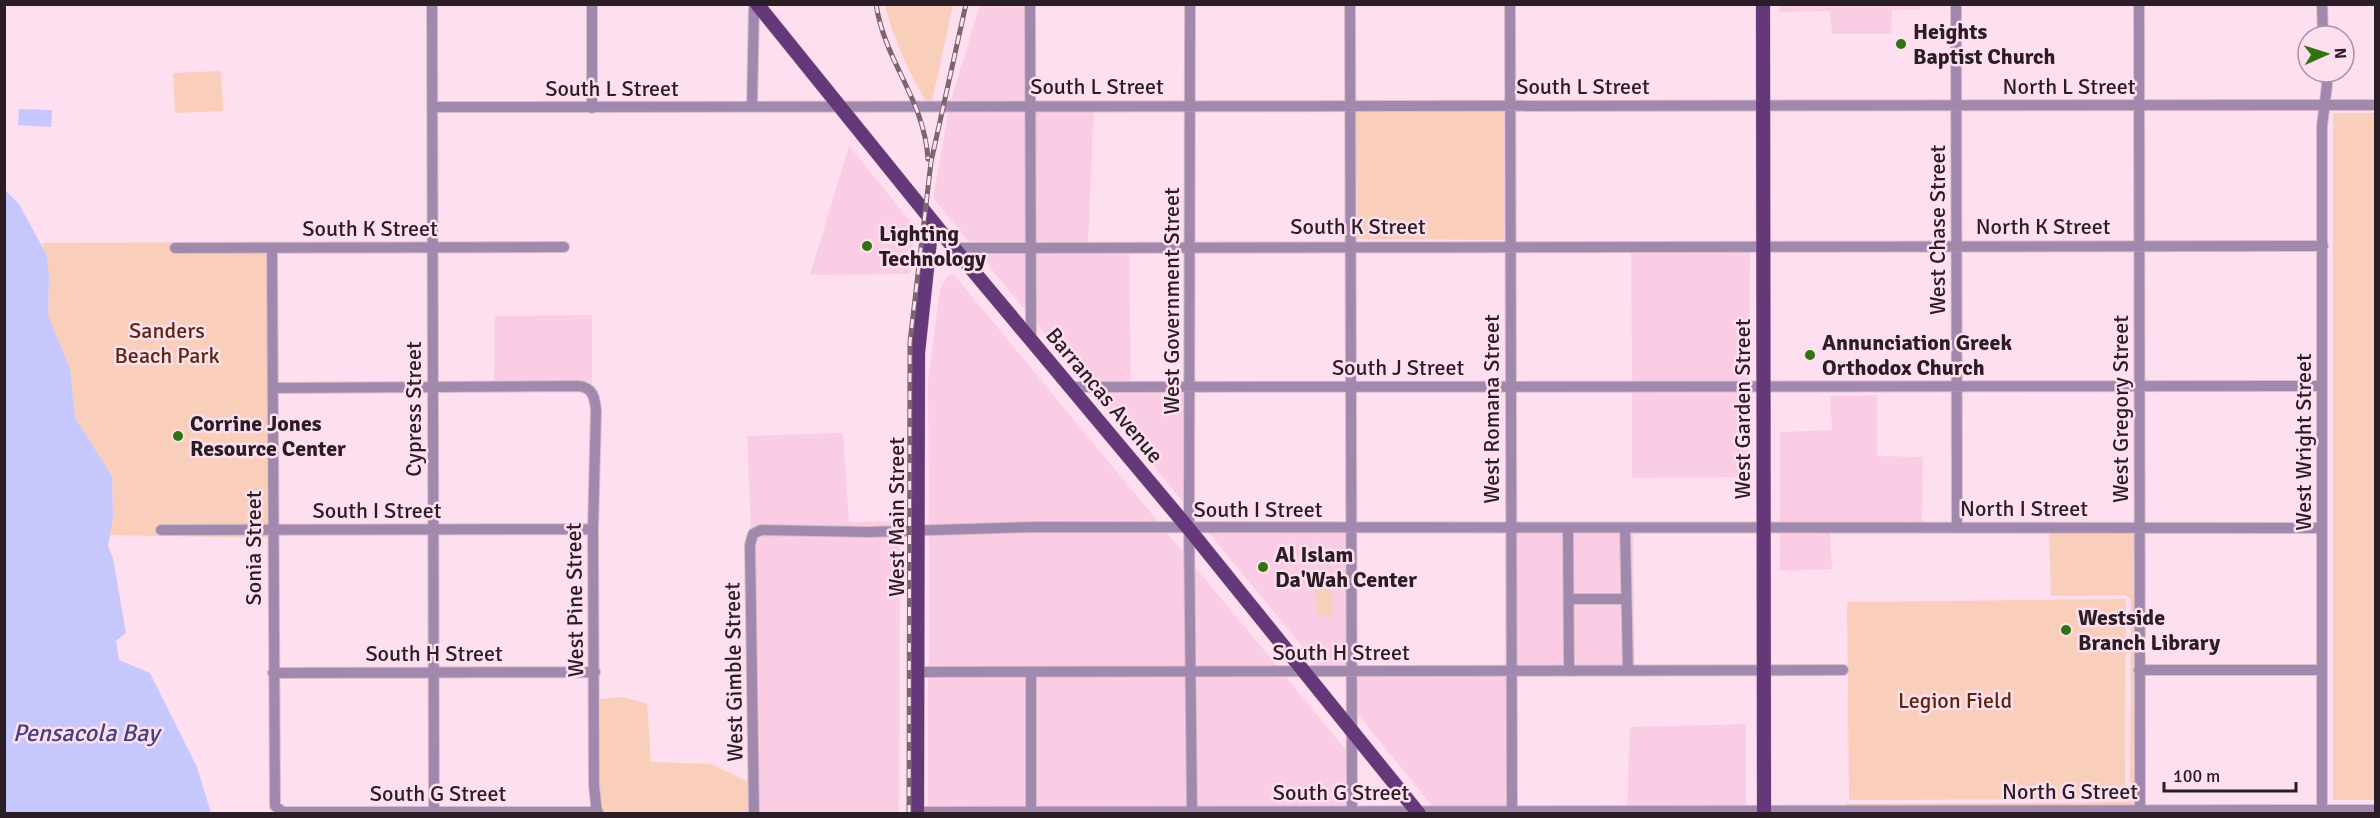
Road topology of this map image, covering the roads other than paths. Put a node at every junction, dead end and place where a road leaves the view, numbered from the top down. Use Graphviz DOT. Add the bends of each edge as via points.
graph roads {
  1 [pos="432,4"];
  2 [pos="592,4"];
  3 [pos="756,4"];
  4 [pos="1030,4"];
  5 [pos="1190,4"];
  6 [pos="1350,4"];
  7 [pos="1510,4"];
  8 [pos="1763,4"];
  9 [pos="1956,4"];
  10 [pos="2139,4"];
  11 [pos="2322,4"];
  12 [pos="2323,24"];
  13 [pos="2326,84"];
  14 [pos="1030,105"];
  15 [pos="1190,105"];
  16 [pos="2325,105"];
  17 [pos="2376,105"];
  18 [pos="1350,106"];
  19 [pos="1510,106"];
  20 [pos="1763,106"];
  21 [pos="1957,106"];
  22 [pos="2139,106"];
  23 [pos="432,107"];
  24 [pos="752,107"];
  25 [pos="839,107"];
  26 [pos="592,108"];
  27 [pos="932,222"];
  28 [pos="1763,245"];
  29 [pos="1957,245"];
  30 [pos="1030,246"];
  31 [pos="1190,246"];
  32 [pos="1350,246"];
  33 [pos="1510,246"];
  34 [pos="2139,246"];
  35 [pos="2322,246"];
  36 [pos="432,247"];
  37 [pos="564,247"];
  38 [pos="175,248"];
  39 [pos="272,248"];
  40 [pos="954,248"];
  41 [pos="1031,339"];
  42 [pos="1190,386"];
  43 [pos="1350,386"];
  44 [pos="1510,386"];
  45 [pos="1763,386"];
  46 [pos="1956,386"];
  47 [pos="2140,386"];
  48 [pos="2322,386"];
  49 [pos="433,387"];
  50 [pos="1070,387"];
  51 [pos="273,388"];
  52 [pos="1351,528"];
  53 [pos="1511,528"];
  54 [pos="1568,528"];
  55 [pos="1625,528"];
  56 [pos="1763,528"];
  57 [pos="1957,528"];
  58 [pos="2140,528"];
  59 [pos="2322,528"];
  60 [pos="593,529"];
  61 [pos="917,529"];
  62 [pos="1189,529"];
  63 [pos="161,530"];
  64 [pos="273,530"];
  65 [pos="433,530"];
  66 [pos="755,532"];
  67 [pos="1626,598"];
  68 [pos="1569,599"];
  69 [pos="1764,670"];
  70 [pos="1843,670"];
  71 [pos="2139,670"];
  72 [pos="2322,670"];
  73 [pos="1302,671"];
  74 [pos="1351,671"];
  75 [pos="1511,671"];
  76 [pos="1569,671"];
  77 [pos="1628,671"];
  78 [pos="433,672"];
  79 [pos="595,672"];
  80 [pos="917,672"];
  81 [pos="1031,672"];
  82 [pos="1191,672"];
  83 [pos="273,673"];
  84 [pos="1351,731"];
  85 [pos="278,810"];
  86 [pos="2376,810"];
  87 [pos="1192,812"];
  88 [pos="1352,812"];
  89 [pos="1418,812"];
  90 [pos="1512,812"];
  91 [pos="1764,812"];
  92 [pos="1958,812"];
  93 [pos="2140,812"];
  94 [pos="2322,812"];
  95 [pos="434,813"];
  96 [pos="598,813"];
  97 [pos="754,813"];
  98 [pos="918,813"];
  99 [pos="1031,813"];
  1 -- 23 [label="street, Cypress Street"];
  2 -- 26 [label="street"];
  3 -- 24 [label="street"];
  3 -- 25 [label="main road, Barrancas Avenue"];
  4 -- 14 [label="street"];
  5 -- 15 [label="street, West Government Street"];
  6 -- 18 [label="street"];
  7 -- 19 [label="street, West Romana Street"];
  8 -- 20 [label="main road, West Garden Street"];
  9 -- 21 [label="street, West Chase Street"];
  10 -- 22 [label="street, West Gregory Street"];
  11 -- 12 [label="street"];
  13 -- 16 [label="street, West Wright Street"];
  14 -- 15 [label="street, South L Street"];
  14 -- 25 [label="street, South L Street"];
  14 -- 30 [label="street"];
  15 -- 18 [label="street, South L Street"];
  15 -- 31 [label="street, West Government Street"];
  16 -- 17 [label="street, North L Street"];
  16 -- 22 [label="street, North L Street"];
  16 -- 35 [label="street, West Wright Street"];
  18 -- 19 [label="street, South L Street"];
  18 -- 32 [label="street"];
  19 -- 20 [label="street, South L Street"];
  19 -- 33 [label="street, West Romana Street"];
  20 -- 21 [label="street, North L Street"];
  20 -- 28 [label="main road, West Garden Street"];
  21 -- 22 [label="street, North L Street"];
  21 -- 29 [label="street, West Chase Street"];
  22 -- 34 [label="street, West Gregory Street"];
  23 -- 26 [label="street, South L Street"];
  23 -- 36 [label="street, Cypress Street"];
  24 -- 25 [label="street, South L Street"];
  24 -- 26 [label="street, South L Street"];
  25 -- 27 [label="main road, Barrancas Avenue"];
  27 -- 40 [label="main road, Barrancas Avenue"];
  27 -- 61 [label="main road, West Main Street" via="918,352"];
  28 -- 29 [label="street, North K Street"];
  28 -- 33 [label="street, South K Street"];
  28 -- 45 [label="main road, West Garden Street"];
  29 -- 34 [label="street, North K Street"];
  29 -- 46 [label="street, West Chase Street"];
  30 -- 31 [label="street, South K Street"];
  30 -- 40 [label="street, South K Street"];
  30 -- 41 [label="street"];
  31 -- 32 [label="street, South K Street"];
  31 -- 42 [label="street, West Government Street"];
  32 -- 33 [label="street, South K Street"];
  32 -- 43 [label="street"];
  33 -- 44 [label="street, West Romana Street"];
  34 -- 35 [label="street, North K Street"];
  34 -- 47 [label="street, West Gregory Street"];
  35 -- 48 [label="street, West Wright Street"];
  36 -- 37 [label="street, South K Street"];
  36 -- 39 [label="street, South K Street"];
  36 -- 49 [label="street, Cypress Street"];
  38 -- 39 [label="street, South K Street"];
  39 -- 51 [label="street, Sonia Street"];
  40 -- 41 [label="main road, Barrancas Avenue"];
  41 -- 50 [label="main road, Barrancas Avenue"];
  42 -- 43 [label="street, South J Street"];
  42 -- 50 [label="street, South J Street"];
  42 -- 62 [label="street, West Government Street"];
  43 -- 44 [label="street, South J Street"];
  43 -- 52 [label="street"];
  44 -- 45 [label="street, South J Street"];
  44 -- 53 [label="street, West Romana Street"];
  45 -- 46 [label="street, South J Street"];
  45 -- 56 [label="main road, West Garden Street"];
  46 -- 47 [label="street, South J Street"];
  46 -- 57 [label="street, West Chase Street"];
  47 -- 48 [label="street, South J Street"];
  47 -- 58 [label="street, West Gregory Street"];
  48 -- 59 [label="street, West Wright Street"];
  49 -- 51 [label="street"];
  49 -- 60 [label="street, West Pine Street" via="588,388 593,393 596,411"];
  49 -- 65 [label="street, Cypress Street"];
  50 -- 62 [label="main road, Barrancas Avenue"];
  51 -- 64 [label="street, Sonia Street"];
  52 -- 53 [label="street, South I Street"];
  52 -- 62 [label="street, South I Street"];
  52 -- 74 [label="street"];
  53 -- 54 [label="street, South I Street"];
  53 -- 75 [label="street, West Romana Street"];
  54 -- 55 [label="street, South I Street"];
  54 -- 68 [label="street"];
  55 -- 56 [label="street, South I Street"];
  55 -- 67 [label="street"];
  56 -- 57 [label="street, North I Street"];
  56 -- 69 [label="main road, West Garden Street"];
  57 -- 58 [label="street, North I Street"];
  58 -- 59 [label="street, North I Street"];
  58 -- 71 [label="street, West Gregory Street"];
  59 -- 72 [label="street, West Wright Street"];
  60 -- 65 [label="street, South I Street"];
  60 -- 79 [label="street, West Pine Street"];
  61 -- 62 [label="street, South I Street"];
  61 -- 66 [label="street, South I Street"];
  61 -- 80 [label="main road, West Main Street"];
  62 -- 73 [label="main road, Barrancas Avenue"];
  62 -- 82 [label="street, West Government Street"];
  63 -- 64 [label="street, South I Street"];
  64 -- 65 [label="street, South I Street"];
  64 -- 83 [label="street, Sonia Street"];
  65 -- 78 [label="street, Cypress Street"];
  66 -- 97 [label="street, West Gimble Street" via="750,545"];
  67 -- 68 [label="street"];
  67 -- 77 [label="street"];
  68 -- 76 [label="street"];
  69 -- 70 [label="street, South H Street"];
  69 -- 77 [label="street, South H Street"];
  69 -- 91 [label="main road, West Garden Street"];
  71 -- 72 [label="street"];
  71 -- 93 [label="street, West Gregory Street"];
  72 -- 94 [label="street, West Wright Street"];
  73 -- 74 [label="street, South H Street"];
  73 -- 82 [label="street, South H Street"];
  73 -- 84 [label="main road, Barrancas Avenue"];
  74 -- 75 [label="street, South H Street"];
  74 -- 84 [label="street"];
  75 -- 76 [label="street, South H Street"];
  75 -- 90 [label="street, West Romana Street"];
  76 -- 77 [label="street, South H Street"];
  78 -- 79 [label="street, South H Street"];
  78 -- 83 [label="street, South H Street"];
  78 -- 95 [label="street, Cypress Street"];
  79 -- 96 [label="street, West Pine Street" via="594,785"];
  80 -- 81 [label="street, South H Street"];
  80 -- 98 [label="main road, West Main Street"];
  81 -- 82 [label="street, South H Street"];
  81 -- 99 [label="street"];
  82 -- 87 [label="street, West Government Street"];
  83 -- 85 [label="street, Sonia Street" via="273,801"];
  84 -- 88 [label="street"];
  84 -- 89 [label="main road, Barrancas Avenue"];
  85 -- 95 [label="street, South G Street"];
  86 -- 94 [label="street, North G Street"];
  87 -- 88 [label="street, South G Street"];
  87 -- 99 [label="street, South G Street"];
  88 -- 89 [label="street, South G Street"];
  89 -- 90 [label="street, South G Street"];
  90 -- 91 [label="street, South G Street"];
  91 -- 92 [label="street, North G Street"];
  92 -- 93 [label="street, North G Street"];
  93 -- 94 [label="street, North G Street"];
  95 -- 96 [label="street, South G Street"];
  98 -- 99 [label="street, South G Street"];
}
